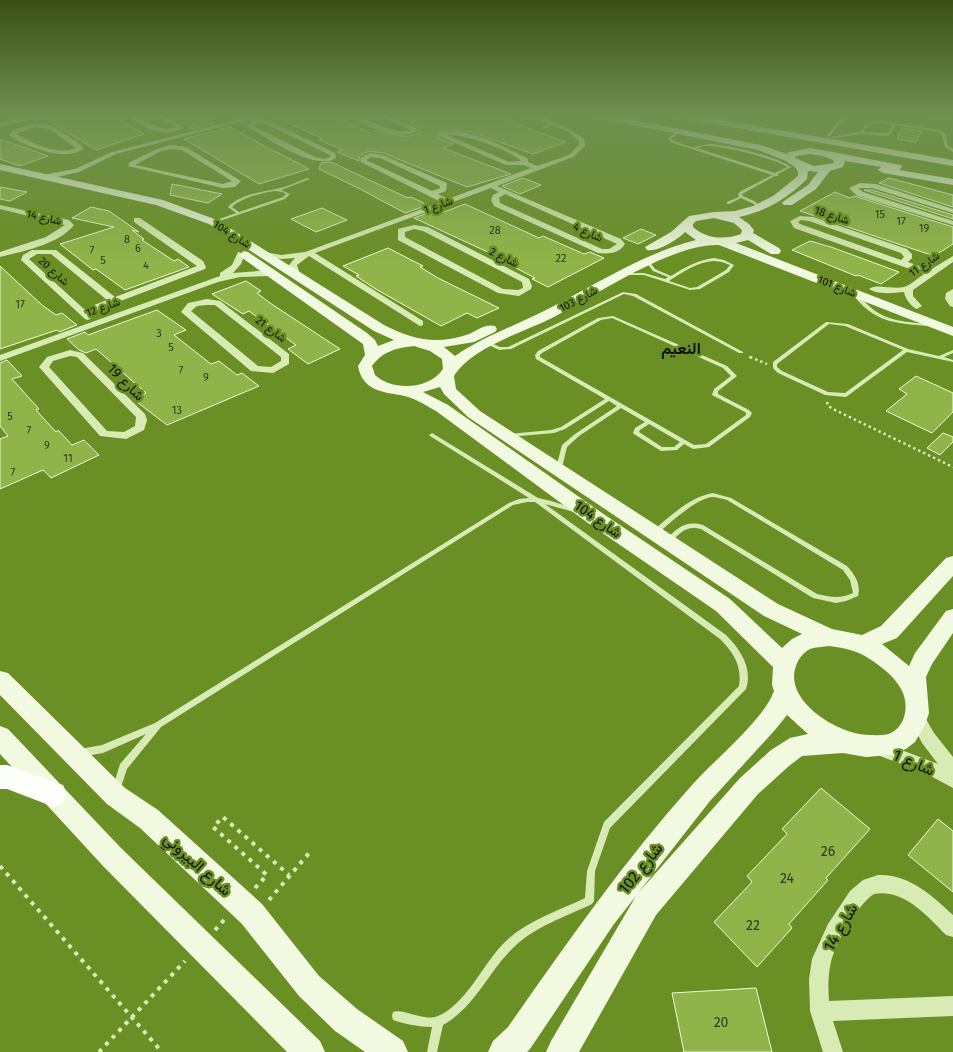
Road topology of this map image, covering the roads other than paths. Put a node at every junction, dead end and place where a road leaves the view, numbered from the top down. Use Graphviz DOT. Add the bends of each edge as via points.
graph roads {
  1 [pos="94,163"];
  2 [pos="136,163"];
  3 [pos="208,163"];
  4 [pos="365,163"];
  5 [pos="396,163"];
  6 [pos="506,163"];
  7 [pos="523,163"];
  8 [pos="524,163"];
  9 [pos="550,163"];
  10 [pos="740,163"];
  11 [pos="783,163"];
  12 [pos="795,163"];
  13 [pos="830,163"];
  14 [pos="839,163"];
  15 [pos="841,163"];
  16 [pos="0,167"];
  17 [pos="536,168"];
  18 [pos="77,171"];
  19 [pos="776,175"];
  20 [pos="0,176"];
  21 [pos="39,176"];
  22 [pos="953,176"];
  23 [pos="308,178"];
  24 [pos="953,182"];
  25 [pos="80,185"];
  26 [pos="492,186"];
  27 [pos="276,190"];
  28 [pos="504,192"];
  29 [pos="432,194"];
  30 [pos="133,196"];
  31 [pos="741,197"];
  32 [pos="446,201"];
  33 [pos="120,202"];
  34 [pos="728,203"];
  35 [pos="0,207"];
  36 [pos="758,208"];
  37 [pos="184,210"];
  38 [pos="953,211"];
  39 [pos="238,213"];
  40 [pos="170,215"];
  41 [pos="721,216"];
  42 [pos="137,220"];
  43 [pos="213,222"];
  44 [pos="393,222"];
  45 [pos="953,223"];
  46 [pos="687,224"];
  47 [pos="406,228"];
  48 [pos="748,232"];
  49 [pos="715,240"];
  50 [pos="309,253"];
  51 [pos="241,254"];
  52 [pos="265,254"];
  53 [pos="0,255"];
  54 [pos="953,258"];
  55 [pos="648,262"];
  56 [pos="903,263"];
  57 [pos="930,273"];
  58 [pos="270,274"];
  59 [pos="296,274"];
  60 [pos="622,274"];
  61 [pos="671,278"];
  62 [pos="215,280"];
  63 [pos="665,281"];
  64 [pos="873,289"];
  65 [pos="908,289"];
  66 [pos="179,292"];
  67 [pos="953,292"];
  68 [pos="114,301"];
  69 [pos="195,303"];
  70 [pos="953,304"];
  71 [pos="916,306"];
  72 [pos="83,312"];
  73 [pos="953,320"];
  74 [pos="94,322"];
  75 [pos="420,323"];
  76 [pos="953,332"];
  77 [pos="44,342"];
  78 [pos="487,343"];
  79 [pos="421,344"];
  80 [pos="906,350"];
  81 [pos="953,351"];
  82 [pos="741,352"];
  83 [pos="372,354"];
  84 [pos="58,355"];
  85 [pos="942,357"];
  86 [pos="0,358"];
  87 [pos="953,361"];
  88 [pos="448,372"];
  89 [pos="401,390"];
  90 [pos="608,399"];
  91 [pos="620,406"];
  92 [pos="648,422"];
  93 [pos="432,435"];
  94 [pos="508,436"];
  95 [pos="684,442"];
  96 [pos="559,468"];
  97 [pos="535,500"];
  98 [pos="595,518"];
  99 [pos="661,537"];
  100 [pos="953,564"];
  101 [pos="953,617"];
  102 [pos="829,637"];
  103 [pos="865,645"];
  104 [pos="784,664"];
  105 [pos="0,680"];
  106 [pos="785,691"];
  107 [pos="917,710"];
  108 [pos="158,725"];
  109 [pos="0,737"];
  110 [pos="843,742"];
  111 [pos="874,747"];
  112 [pos="74,754"];
  113 [pos="953,768"];
  114 [pos="0,777"];
  115 [pos="953,780"];
  116 [pos="54,794"];
  117 [pos="116,796"];
  118 [pos="596,908"];
  119 [pos="953,928"];
  120 [pos="953,1006"];
  121 [pos="820,1011"];
  122 [pos="398,1016"];
  123 [pos="438,1022"];
  124 [pos="309,1052"];
  125 [pos="392,1052"];
  126 [pos="432,1052"];
  127 [pos="504,1052"];
  128 [pos="562,1052"];
  129 [pos="833,1052"];
  1 -- 18 [label="street"];
  2 -- 3 [label="street" via="131,166 223,186 237,182"];
  4 -- 29 [label="street"];
  5 -- 29 [label="street" via="444,185 443,189"];
  6 -- 7 [label="street"];
  8 -- 17 [label="street"];
  9 -- 17 [label="street, شارع 1"];
  10 -- 19 [label="lane"];
  11 -- 19 [label="lane" via="788,165 788,170"];
  12 -- 36 [label="street" via="803,171 803,177 796,185"];
  13 -- 48 [label="street" via="812,188 760,218"];
  14 -- 24 [label="street"];
  15 -- 22 [label="street"];
  16 -- 21 [label="street, شارع 104"];
  17 -- 26 [label="street, شارع 1"];
  18 -- 21 [label="street"];
  18 -- 25 [label="street" via="71,178"];
  19 -- 31 [label="lane" via="742,192"];
  20 -- 33 [label="street, شارع 104"];
  21 -- 25 [label="street, شارع 104"];
  23 -- 27 [label="lane"];
  25 -- 30 [label="street, شارع 104"];
  26 -- 28 [label="street, شارع 4"];
  26 -- 32 [label="street, شارع 1"];
  27 -- 39 [label="lane" via="231,204 231,209"];
  27 -- 39 [label="lane" via="285,191 287,196"];
  28 -- 28 [label="street, شارع 4" via="496,197 497,204 601,251 612,250 621,244"];
  29 -- 32 [label="street"];
  30 -- 33 [label="street"];
  30 -- 37 [label="street, شارع 104"];
  31 -- 34 [label="lane"];
  31 -- 36 [label="lane" via="755,203"];
  32 -- 44 [label="street, شارع 1"];
  33 -- 40 [label="street, شارع 104"];
  35 -- 53 [label="street, شارع 14" via="70,225 45,240"];
  36 -- 41 [label="street"];
  37 -- 40 [label="street"];
  37 -- 43 [label="street, شارع 104"];
  38 -- 45 [label="street" via="873,186 852,188 860,194"];
  39 -- 43 [label="lane"];
  40 -- 51 [label="street, شارع 104" via="201,228"];
  41 -- 46 [label="street, شارع 103" via="693,218"];
  41 -- 48 [label="street" via="738,220 746,225"];
  42 -- 68 [label="street" via="202,267"];
  43 -- 52 [label="street, شارع 104"];
  44 -- 47 [label="street, شارع 2"];
  44 -- 50 [label="street, شارع 1"];
  46 -- 49 [label="street, شارع 101" via="692,233"];
  46 -- 79 [label="street, شارع 103" via="665,241 487,331 469,339"];
  47 -- 47 [label="street, شارع 2" via="401,231 401,238 502,291 519,293 527,288 526,281 426,229"];
  48 -- 49 [label="street" via="738,240"];
  48 -- 64 [label="street, شارع 101" via="772,250"];
  49 -- 55 [label="street, شارع 103" via="675,249"];
  49 -- 76 [label="street, شارع 101" via="746,249"];
  50 -- 52 [label="street, شارع 1" via="281,257"];
  50 -- 59 [label="street, شارع 1" via="293,265"];
  50 -- 75 [label="street"];
  51 -- 58 [label="street, شارع 104"];
  51 -- 62 [label="street, شارع 12" via="238,264"];
  52 -- 59 [label="street, شارع 104"];
  54 -- 57 [label="street, شارع 11"];
  55 -- 60 [label="street, شارع 103"];
  55 -- 61 [label="lane" via="654,270"];
  56 -- 56 [label="street, شارع 18" via="797,226 794,221 810,219 904,252 909,256"];
  56 -- 57 [label="street, شارع 18"];
  57 -- 65 [label="street, شارع 11"];
  58 -- 62 [label="street, شارع 12" via="240,274"];
  58 -- 83 [label="street, شارع 104" via="362,336 370,343"];
  59 -- 79 [label="street, شارع 104" via="379,328"];
  60 -- 63 [label="lane" via="644,274"];
  60 -- 78 [label="street, شارع 103"];
  61 -- 63 [label="lane"];
  61 -- 63 [label="lane" via="704,259 732,265 728,271 698,288 682,288"];
  62 -- 66 [label="street, شارع 12"];
  64 -- 65 [label="street, شارع 11"];
  64 -- 71 [label="street, شارع 101"];
  65 -- 71 [label="street, شارع 11"];
  66 -- 69 [label="street"];
  66 -- 74 [label="street, شارع 12"];
  67 -- 70 [label="street" via="949,295"];
  68 -- 72 [label="street"];
  68 -- 72 [label="street, شارع 20" via="53,252 35,252 26,257 25,260"];
  69 -- 69 [label="street, شارع 21" via="186,309 188,315 255,369 273,370 286,362 286,356 217,303"];
  71 -- 73 [label="street, شارع 101"];
  72 -- 74 [label="street, شارع 20"];
  74 -- 77 [label="street, شارع 12"];
  77 -- 84 [label="street"];
  77 -- 86 [label="street, شارع 12"];
  78 -- 82 [label="lane" via="499,349 509,348 616,296 628,294"];
  78 -- 88 [label="street, شارع 103" via="461,358"];
  79 -- 83 [label="street" via="398,343"];
  79 -- 88 [label="street" via="442,350 449,359"];
  80 -- 80 [label="lane" via="846,396 827,394 780,372 775,363 828,323 846,325"];
  80 -- 85 [label="lane"];
  81 -- 85 [label="lane"];
  83 -- 89 [label="street" via="365,366 368,377 381,386"];
  84 -- 84 [label="street, شارع 19" via="47,361 44,367 104,434 126,436 140,428 141,416 80,355"];
  85 -- 87 [label="lane"];
  88 -- 89 [label="street" via="434,384"];
  88 -- 94 [label="street, شارع 104" via="449,391 456,400"];
  89 -- 98 [label="street, شارع 104" via="442,408"];
  90 -- 91 [label="lane"];
  90 -- 94 [label="lane" via="564,428"];
  90 -- 95 [label="lane" via="540,361 537,355 600,319 613,317 725,367 734,376 716,390 715,395 747,411 748,416 707,446 693,447"];
  91 -- 92 [label="lane"];
  91 -- 96 [label="lane" via="564,446"];
  92 -- 95 [label="lane"];
  92 -- 95 [label="lane" via="636,433 661,449 675,449"];
  93 -- 97 [label="lane"];
  94 -- 96 [label="street, شارع 104"];
  96 -- 99 [label="street, شارع 104"];
  97 -- 98 [label="lane"];
  97 -- 108 [label="lane" via="511,504"];
  97 -- 118 [label="lane" via="722,637 736,650 744,668 743,687 607,825 591,871"];
  98 -- 104 [label="street, شارع 104" via="723,605"];
  99 -- 99 [label="lane" via="694,524 815,596 847,600 856,594 854,580 845,568 720,496 701,498"];
  99 -- 102 [label="street, شارع 104" via="771,610"];
  100 -- 103 [label="street" via="888,632"];
  101 -- 107 [label="street" via="923,659 916,677"];
  102 -- 103 [label="street"];
  102 -- 104 [label="street" via="809,640 793,650"];
  103 -- 107 [label="street" via="890,660 908,680"];
  104 -- 106 [label="street"];
  105 -- 112 [label="street, شارع البيروني"];
  106 -- 110 [label="street" via="797,712 818,730"];
  106 -- 118 [label="street, شارع 102" via="780,706 767,723"];
  107 -- 111 [label="street" via="909,732 894,743"];
  107 -- 113 [label="street, شارع 1" via="923,731"];
  108 -- 112 [label="lane" via="103,749"];
  108 -- 117 [label="lane" via="123,767"];
  109 -- 116 [label="street"];
  110 -- 111 [label="street"];
  110 -- 128 [label="street, شارع 102" via="798,746 742,792 646,905"];
  111 -- 115 [label="street, شارع 1" via="931,768"];
  112 -- 117 [label="street, شارع البيروني"];
  114 -- 116 [label="main road"];
  116 -- 124 [label="street" via="112,857"];
  117 -- 125 [label="street, شارع البيروني" via="148,819 255,916 309,986 346,1020"];
  118 -- 123 [label="lane" via="520,935 502,952 456,1011"];
  118 -- 127 [label="street, شارع 102" via="519,1038"];
  119 -- 121 [label="street, شارع 14" via="924,902 894,885 868,886 852,902 822,959 818,983"];
  120 -- 121 [label="street"];
  121 -- 129 [label="street, شارع 14"];
  122 -- 123 [label="lane"];
  123 -- 126 [label="lane"];
}
